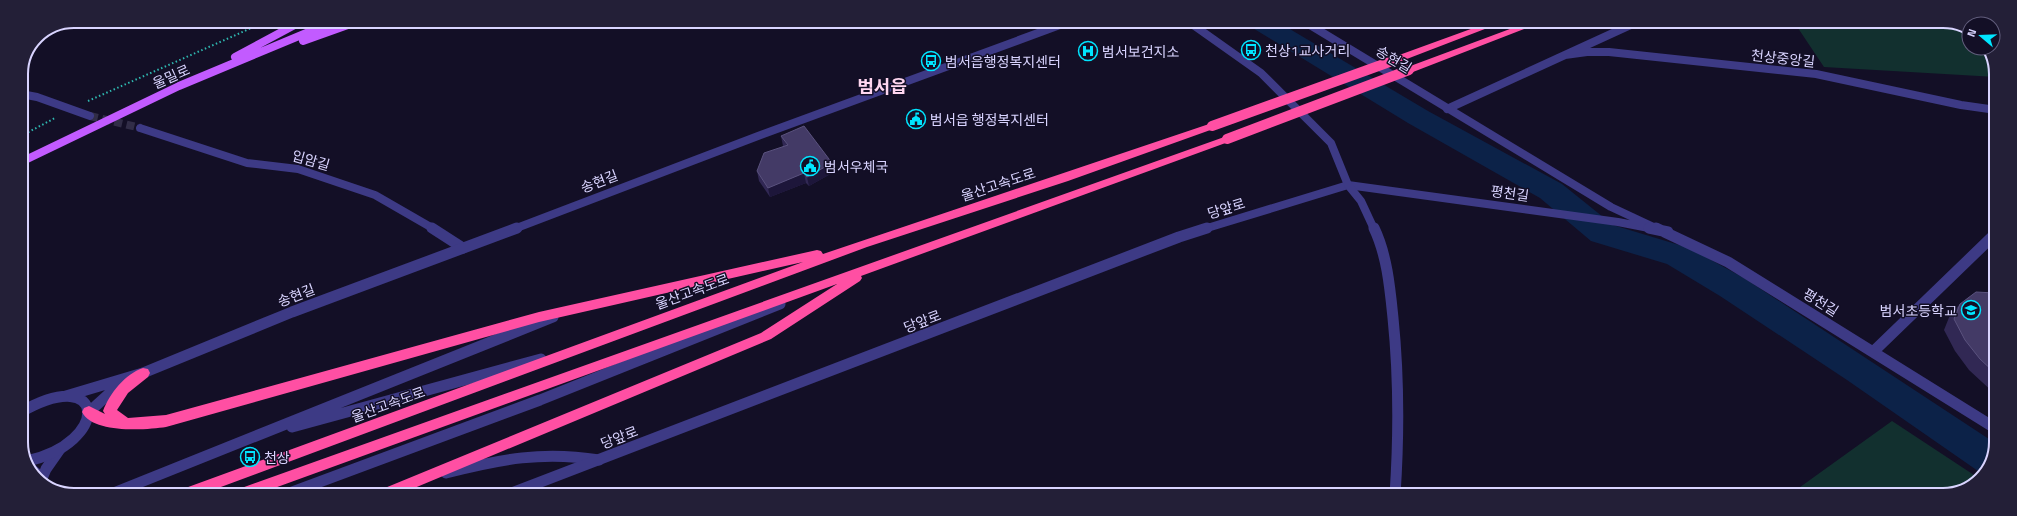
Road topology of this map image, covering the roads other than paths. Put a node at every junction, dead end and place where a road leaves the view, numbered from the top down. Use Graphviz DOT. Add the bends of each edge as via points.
graph roads {
  1 [pos="289,28"];
  2 [pos="318,28"];
  3 [pos="340,28"];
  4 [pos="1052,28"];
  5 [pos="1198,28"];
  6 [pos="1315,28"];
  7 [pos="1482,28"];
  8 [pos="1521,28"];
  9 [pos="1624,28"];
  10 [pos="1565,55"];
  11 [pos="179,86"];
  12 [pos="28,95"];
  13 [pos="1447,109"];
  14 [pos="1989,109"];
  15 [pos="90,116"];
  16 [pos="140,128"];
  17 [pos="28,159"];
  18 [pos="1348,185"];
  19 [pos="1668,232"];
  20 [pos="1989,241"];
  21 [pos="863,244"];
  22 [pos="463,248"];
  23 [pos="874,267"];
  24 [pos="570,310"];
  25 [pos="584,347"];
  26 [pos="1874,351"];
  27 [pos="143,373"];
  28 [pos="66,396"];
  29 [pos="28,408"];
  30 [pos="89,412"];
  31 [pos="127,424"];
  32 [pos="1989,424"];
  33 [pos="244,441"];
  34 [pos="60,449"];
  35 [pos="32,460"];
  36 [pos="599,460"];
  37 [pos="42,475"];
  38 [pos="419,480"];
  39 [pos="126,488"];
  40 [pos="201,488"];
  41 [pos="258,488"];
  42 [pos="304,488"];
  43 [pos="400,488"];
  44 [pos="525,488"];
  45 [pos="1396,488"];
  1 -- 11 [label="main road"];
  2 -- 11 [label="main road, 울밀로"];
  3 -- 11 [label="main road"];
  4 -- 22 [label="street, 송현길"];
  5 -- 18 [label="street" via="1261,72 1331,143"];
  6 -- 13 [label="street, 송현길"];
  7 -- 21 [label="highway, 울산고속도로, bridge" via="1064,178"];
  8 -- 23 [label="highway, bridge" via="1106,184"];
  9 -- 10 [label="street"];
  10 -- 13 [label="street"];
  10 -- 14 [label="street, 천상중앙길" via="1609,52 1816,74"];
  11 -- 17 [label="main road, 울밀로"];
  12 -- 15 [label="street"];
  13 -- 19 [label="street, 평천길" via="1611,207"];
  16 -- 22 [label="street, 입암길" via="247,162 298,168 375,195"];
  18 -- 19 [label="street, 평천길" via="1618,222"];
  18 -- 36 [label="street, 당앞로" via="1179,237"];
  18 -- 45 [label="street" via="1361,201 1381,243 1391,297 1397,360 1398,453"];
  19 -- 26 [label="street, 평천길" via="1728,262"];
  20 -- 26 [label="street"];
  21 -- 24 [label="highway"];
  21 -- 25 [label="highway, 울산고속도로"];
  22 -- 27 [label="street, 송현길" via="292,312"];
  23 -- 38 [label="highway" via="766,336"];
  23 -- 41 [label="highway"];
  23 -- 42 [label="street" via="540,400"];
  24 -- 31 [label="highway" via="166,421"];
  24 -- 33 [label="street"];
  25 -- 33 [label="street"];
  25 -- 40 [label="highway, 울산고속도로"];
  26 -- 32 [label="street, 평천길"];
  27 -- 28 [label="street, 송현길"];
  27 -- 30 [label="street, 송현길" via="111,392"];
  27 -- 31 [label="highway" via="120,392 112,404 110,411"];
  28 -- 29 [label="street, 송현길" via="45,400"];
  28 -- 30 [label="street" via="83,400 88,405"];
  30 -- 31 [label="highway" via="111,422"];
  30 -- 34 [label="street" via="86,424"];
  33 -- 39 [label="street"];
  34 -- 35 [label="street"];
  34 -- 37 [label="street"];
  36 -- 38 [label="street" via="561,455 521,457"];
  36 -- 44 [label="street, 당앞로"];
  38 -- 43 [label="highway"];
}
